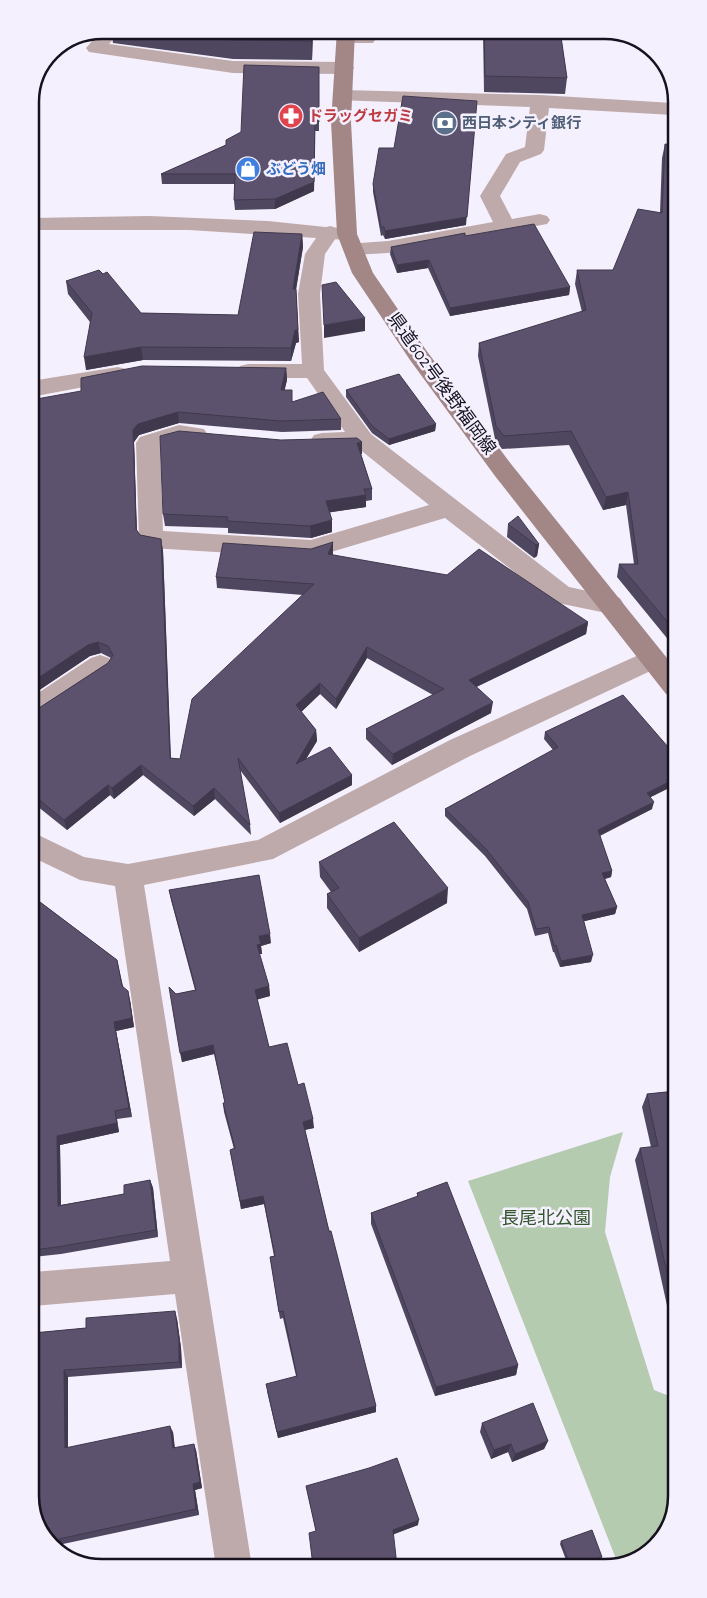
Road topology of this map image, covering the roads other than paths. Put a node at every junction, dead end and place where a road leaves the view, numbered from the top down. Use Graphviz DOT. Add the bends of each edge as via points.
graph roads {
  1 [pos="104,39"];
  2 [pos="346,39"];
  3 [pos="364,39"];
  4 [pos="368,40"];
  5 [pos="345,68"];
  6 [pos="343,96"];
  7 [pos="540,101"];
  8 [pos="668,109"];
  9 [pos="540,220"];
  10 [pos="39,224"];
  11 [pos="505,226"];
  12 [pos="343,238"];
  13 [pos="223,370"];
  14 [pos="134,371"];
  15 [pos="312,371"];
  16 [pos="39,388"];
  17 [pos="216,436"];
  18 [pos="363,440"];
  19 [pos="300,442"];
  20 [pos="449,508"];
  21 [pos="611,605"];
  22 [pos="652,659"];
  23 [pos="100,665"];
  24 [pos="668,678"];
  25 [pos="39,705"];
  26 [pos="39,848"];
  27 [pos="128,876"];
  28 [pos="189,1276"];
  29 [pos="39,1288"];
  30 [pos="233,1559"];
  1 -- 5 [label="street" via="95,48 231,70"];
  2 -- 5 [label="main road, 県道602号後野福岡線"];
  3 -- 4 [label="lane"];
  5 -- 6 [label="main road, 県道602号後野福岡線"];
  6 -- 7 [label="street"];
  6 -- 12 [label="main road, 県道602号後野福岡線"];
  7 -- 8 [label="street"];
  7 -- 11 [label="street" via="534,150 513,158 490,196"];
  9 -- 11 [label="street"];
  10 -- 12 [label="street" via="203,223"];
  11 -- 12 [label="street" via="388,247"];
  12 -- 15 [label="street" via="315,254 309,294"];
  12 -- 21 [label="main road, 県道602号後野福岡線" via="418,355"];
  13 -- 15 [label="street"];
  14 -- 16 [label="street"];
  15 -- 18 [label="street"];
  17 -- 20 [label="street" via="179,433 148,443 150,540 311,549"];
  18 -- 19 [label="street"];
  18 -- 20 [label="street"];
  20 -- 21 [label="street" via="562,595"];
  21 -- 22 [label="main road, 県道602号後野福岡線"];
  22 -- 24 [label="main road, 県道602号後野福岡線"];
  22 -- 27 [label="street" via="460,748 263,851"];
  23 -- 25 [label="street"];
  26 -- 27 [label="street" via="80,868"];
  27 -- 28 [label="street"];
  28 -- 29 [label="street"];
  28 -- 30 [label="street"];
}
